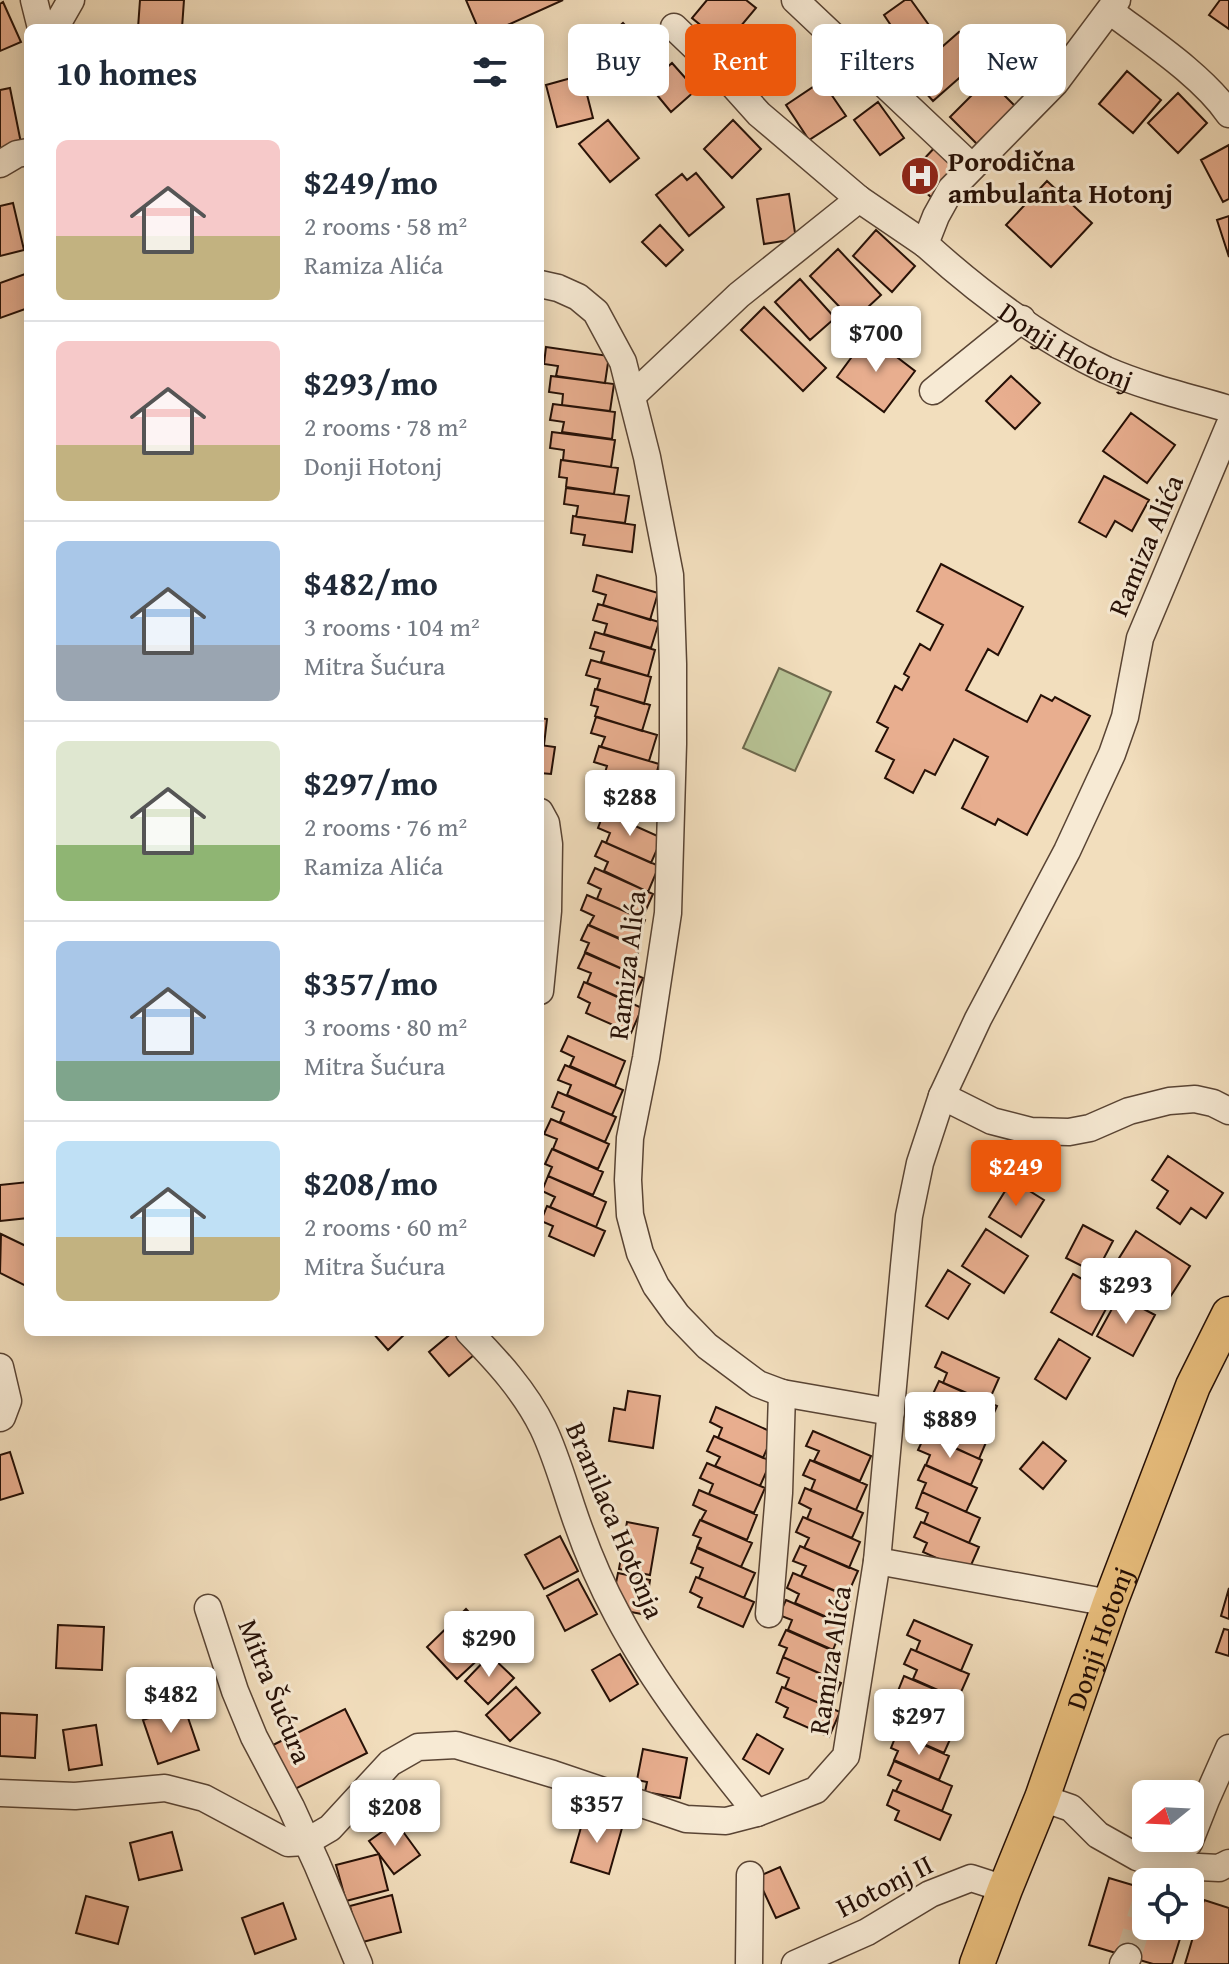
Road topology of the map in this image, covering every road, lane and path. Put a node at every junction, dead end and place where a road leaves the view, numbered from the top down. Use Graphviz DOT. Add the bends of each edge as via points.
graph roads {
  1 [pos="34,0"];
  2 [pos="71,0"];
  3 [pos="795,0"];
  4 [pos="1114,6"];
  5 [pos="40,24"];
  6 [pos="57,24"];
  7 [pos="674,27"];
  8 [pos="1229,114"];
  9 [pos="24,153"];
  10 [pos="0,164"];
  11 [pos="972,167"];
  12 [pos="859,199"];
  13 [pos="925,244"];
  14 [pos="544,285"];
  15 [pos="1022,319"];
  16 [pos="933,391"];
  17 [pos="632,396"];
  18 [pos="1229,409"];
  19 [pos="1229,426"];
  20 [pos="544,819"];
  21 [pos="544,951"];
  22 [pos="942,1096"];
  23 [pos="1229,1111"];
  24 [pos="1229,1314"];
  25 [pos="483,1338"];
  26 [pos="0,1367"];
  27 [pos="782,1393"];
  28 [pos="891,1412"];
  29 [pos="0,1418"];
  30 [pos="877,1561"];
  31 [pos="1110,1603"];
  32 [pos="208,1608"];
  33 [pos="769,1614"];
  34 [pos="1229,1748"];
  35 [pos="0,1793"];
  36 [pos="1042,1798"];
  37 [pos="757,1813"];
  38 [pos="306,1842"];
  39 [pos="1229,1863"];
  40 [pos="1149,1868"];
  41 [pos="1161,1868"];
  42 [pos="1204,1869"];
  43 [pos="750,1875"];
  44 [pos="1005,1889"];
  45 [pos="359,1964"];
  46 [pos="749,1964"];
  47 [pos="795,1964"];
  48 [pos="977,1964"];
  1 -- 5 [label="street"];
  2 -- 6 [label="street"];
  3 -- 11 [label="street"];
  4 -- 8 [label="street"];
  4 -- 11 [label="street" via="1055,83"];
  7 -- 12 [label="street, Donji Hotonj" via="759,114"];
  9 -- 10 [label="street"];
  11 -- 13 [label="street" via="951,189"];
  12 -- 13 [label="street, Donji Hotonj"];
  12 -- 17 [label="street" via="739,295"];
  13 -- 15 [label="street, Donji Hotonj"];
  14 -- 17 [label="street, Ramiza Alića" via="578,297 596,312 623,362"];
  15 -- 16 [label="street"];
  15 -- 18 [label="street, Donji Hotonj" via="1109,371"];
  17 -- 27 [label="street, Ramiza Alića" via="670,575 673,680 668,913 630,1138 630,1215 640,1253 677,1315 732,1366"];
  19 -- 22 [label="street, Ramiza Alića" via="1140,638 1112,754"];
  20 -- 21 [label="street" via="549,844"];
  22 -- 23 [label="street" via="992,1121 1031,1131 1090,1128 1169,1101 1195,1099"];
  22 -- 28 [label="street, Ramiza Alića" via="909,1216"];
  24 -- 31 [label="main road, Donji Hotonj" via="1193,1386"];
  25 -- 37 [label="street, Branilaca Hotonja" via="543,1427 616,1613 654,1677"];
  26 -- 29 [label="street" via="8,1401"];
  27 -- 28 [label="street, Ramiza Alića"];
  27 -- 33 [label="street"];
  28 -- 30 [label="street, Ramiza Alića"];
  30 -- 31 [label="street, Ramiza Alića"];
  30 -- 37 [label="street, Ramiza Alića" via="846,1756 816,1790"];
  31 -- 36 [label="main road, Donji Hotonj"];
  32 -- 38 [label="street, Mitra Šućura" via="254,1737"];
  34 -- 41 [label="street" via="1189,1843"];
  35 -- 38 [label="street" via="75,1796 165,1788 204,1798 288,1843"];
  36 -- 40 [label="street" via="1071,1808 1098,1835"];
  36 -- 44 [label="main road, Donji Hotonj"];
  37 -- 38 [label="street" via="726,1821 686,1819 456,1745 418,1747 390,1763 330,1828"];
  38 -- 45 [label="street, Mitra Šućura"];
  39 -- 42 [label="street"];
  43 -- 46 [label="street"];
  44 -- 47 [label="street, Hotonj II" via="971,1878"];
  44 -- 48 [label="main road, Donji Hotonj"];
}
